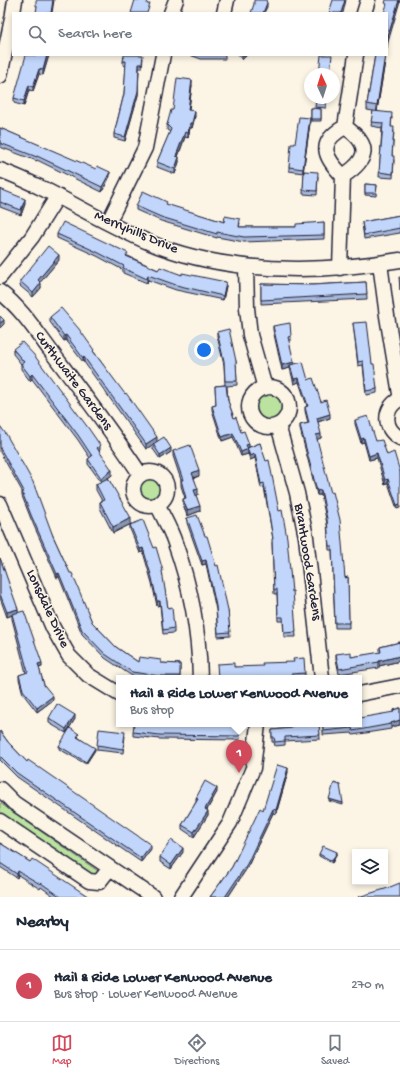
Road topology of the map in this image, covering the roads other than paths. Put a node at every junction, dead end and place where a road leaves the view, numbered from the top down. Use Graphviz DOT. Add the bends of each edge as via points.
graph roads {
  1 [pos="15,0"];
  2 [pos="176,0"];
  3 [pos="227,0"];
  4 [pos="368,0"];
  5 [pos="13,12"];
  6 [pos="171,12"];
  7 [pos="224,12"];
  8 [pos="364,12"];
  9 [pos="12,16"];
  10 [pos="6,27"];
  11 [pos="163,56"];
  12 [pos="356,56"];
  13 [pos="0,76"];
  14 [pos="345,127"];
  15 [pos="0,170"];
  16 [pos="343,176"];
  17 [pos="57,197"];
  18 [pos="108,223"];
  19 [pos="400,260"];
  20 [pos="380,263"];
  21 [pos="246,266"];
  22 [pos="340,268"];
  23 [pos="0,277"];
  24 [pos="0,292"];
  25 [pos="265,388"];
  26 [pos="400,394"];
  27 [pos="400,398"];
  28 [pos="278,425"];
  29 [pos="400,438"];
  30 [pos="140,474"];
  31 [pos="0,504"];
  32 [pos="157,504"];
  33 [pos="200,675"];
  34 [pos="322,675"];
  35 [pos="400,686"];
  36 [pos="116,692"];
  37 [pos="362,693"];
  38 [pos="258,727"];
  39 [pos="0,789"];
  40 [pos="0,821"];
  41 [pos="110,868"];
  42 [pos="153,897"];
  43 [pos="181,897"];
  1 -- 5 [label="street"];
  2 -- 6 [label="street"];
  3 -- 7 [label="street"];
  4 -- 8 [label="street"];
  9 -- 10 [label="street"];
  10 -- 13 [label="street"];
  11 -- 18 [label="street" via="146,148"];
  12 -- 14 [label="street"];
  14 -- 16 [label="street" via="332,135 326,146 328,159"];
  14 -- 16 [label="street" via="361,142 364,152 360,163"];
  15 -- 17 [label="street, Merryhills Drive"];
  16 -- 22 [label="street"];
  17 -- 18 [label="street, Merryhills Drive"];
  17 -- 23 [label="street" via="32,237"];
  18 -- 21 [label="street, Merryhills Drive" via="158,246 199,258"];
  19 -- 20 [label="street, Merryhills Drive"];
  20 -- 22 [label="street, Merryhills Drive"];
  20 -- 26 [label="street"];
  21 -- 22 [label="street, Merryhills Drive"];
  21 -- 25 [label="street" via="250,335"];
  24 -- 30 [label="street, Curthwaite Gardens" via="17,308 67,372"];
  25 -- 28 [label="street" via="277,390 286,398 288,410"];
  25 -- 28 [label="street" via="259,390 250,400 250,414 258,424 268,427"];
  27 -- 29 [label="street" via="390,407 387,421 393,433"];
  28 -- 34 [label="street, Brantwood Gardens" via="306,537"];
  30 -- 32 [label="street" via="132,487 134,497 147,506"];
  30 -- 32 [label="street" via="150,471 164,478 167,493"];
  31 -- 36 [label="street, Lonsdale Drive" via="54,628 69,656 88,675"];
  32 -- 33 [label="street" via="175,542 190,591"];
  35 -- 37 [label="street"];
  38 -- 43 [label="street" via="253,768 230,823"];
  39 -- 41 [label="street" via="14,803"];
  40 -- 41 [label="street" via="89,881 99,882"];
  41 -- 42 [label="street"];
}
